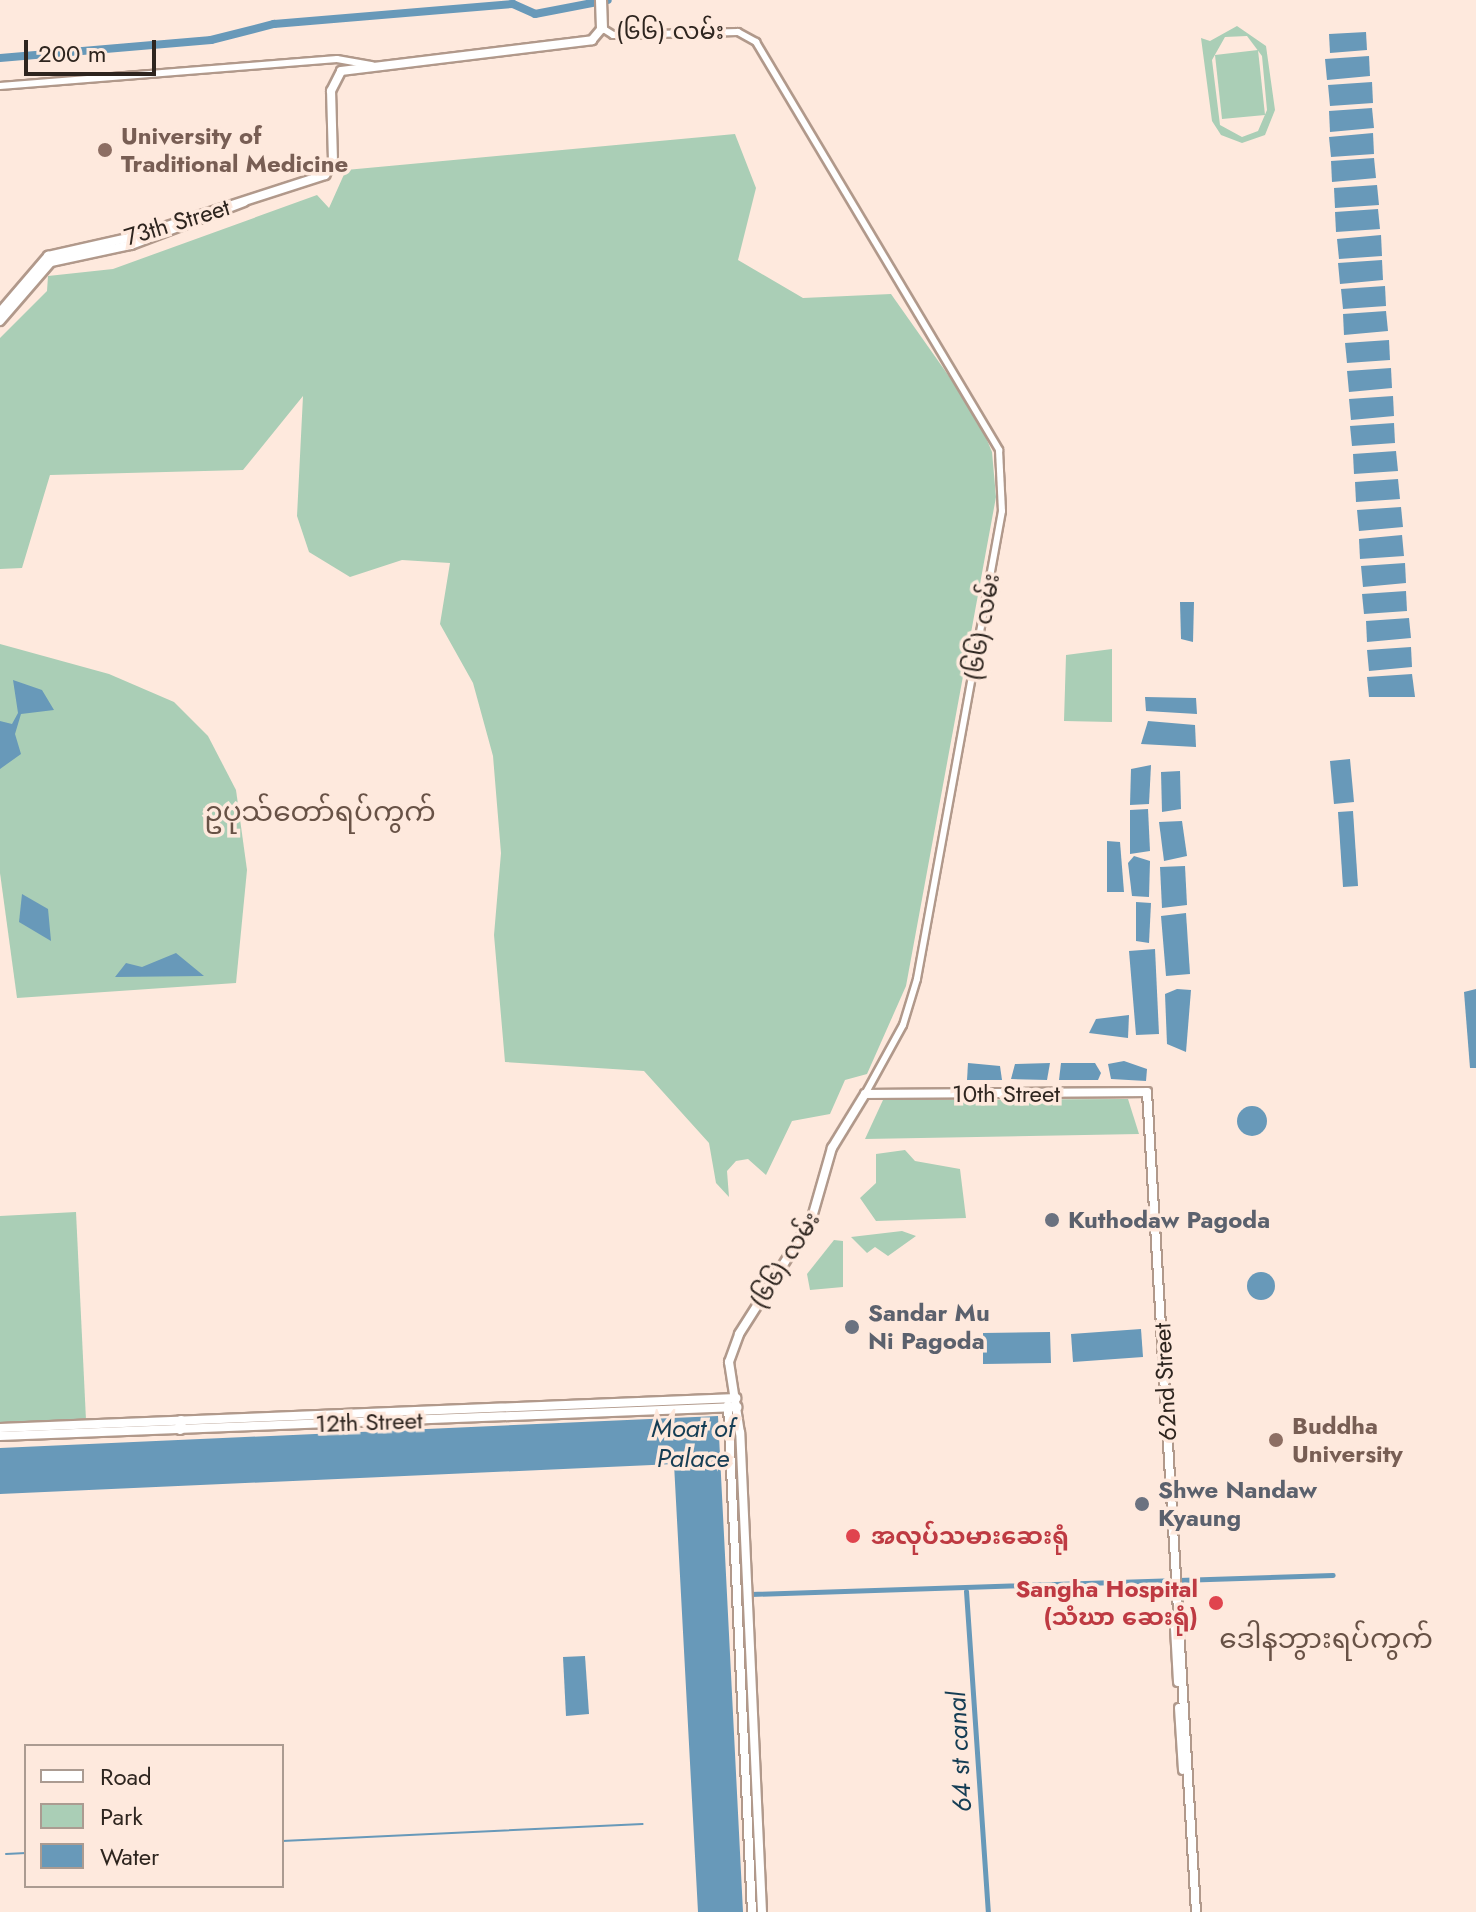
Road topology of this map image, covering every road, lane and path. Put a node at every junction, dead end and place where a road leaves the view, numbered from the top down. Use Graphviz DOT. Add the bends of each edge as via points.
graph roads {
  1 [pos="601,3"];
  2 [pos="602,28"];
  3 [pos="613,35"];
  4 [pos="592,40"];
  5 [pos="372,65"];
  6 [pos="0,86"];
  7 [pos="244,202"];
  8 [pos="0,312"];
  9 [pos="0,321"];
  10 [pos="1144,1092"];
  11 [pos="865,1094"];
  12 [pos="732,1403"];
  13 [pos="180,1425"];
  14 [pos="0,1428"];
  15 [pos="0,1436"];
  16 [pos="752,1912"];
  17 [pos="762,1912"];
  18 [pos="1193,1912"];
  1 -- 2 [label="highway"];
  2 -- 3 [label="street, (၆၆) လမ်း"];
  2 -- 4 [label="main road"];
  3 -- 4 [label="street"];
  3 -- 11 [label="street, (၆၆) လမ်း" via="738,32 756,42 982,413 1001,460 1002,511 917,979 903,1025"];
  4 -- 5 [label="main road"];
  5 -- 6 [label="street" via="337,59"];
  5 -- 7 [label="main road" via="346,69 334,80 329,171"];
  7 -- 8 [label="main road, 73th Street" via="48,256"];
  7 -- 9 [label="main road, 73th Street" via="154,237 51,262"];
  10 -- 11 [label="main road, 10th Street"];
  10 -- 18 [label="main road, 62nd Street"];
  11 -- 12 [label="main road, (၆၆) လမ်း" via="832,1148 811,1221 734,1346"];
  12 -- 13 [label="main road, 12th Street"];
  12 -- 16 [label="main road, (၆၆) လမ်း"];
  12 -- 17 [label="main road, (၆၆) လမ်း"];
  13 -- 14 [label="main road, 12th Street"];
  13 -- 15 [label="main road, 12th Street"];
}
